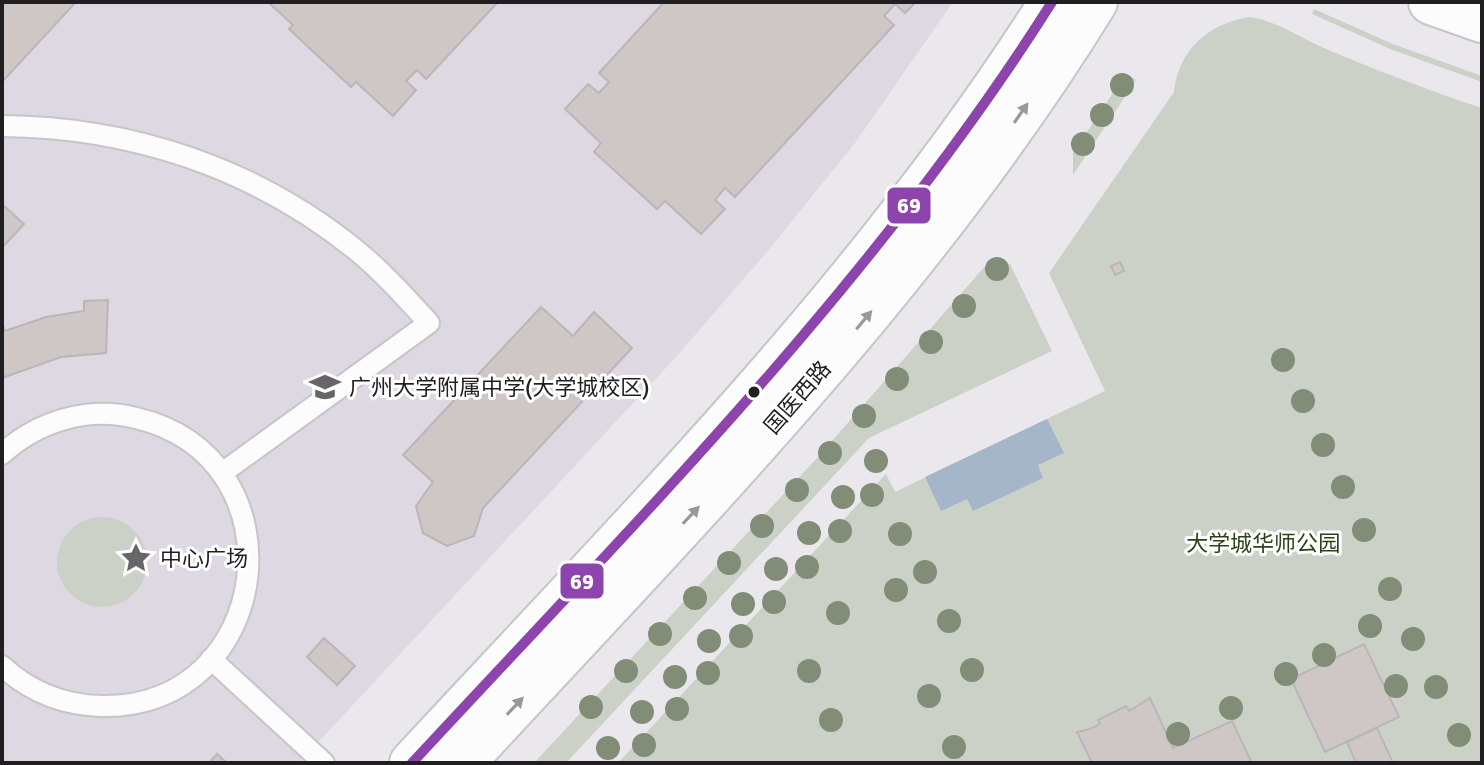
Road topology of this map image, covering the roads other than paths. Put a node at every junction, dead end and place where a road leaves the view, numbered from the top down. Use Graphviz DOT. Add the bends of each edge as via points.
graph roads {
  1 [pos="1052,2"];
  2 [pos="1095,2"];
  3 [pos="1117,2"];
  4 [pos="1431,2"];
  5 [pos="1482,20"];
  6 [pos="1069,44"];
  7 [pos="2,126"];
  8 [pos="2,454"];
  9 [pos="222,473"];
  10 [pos="211,659"];
  11 [pos="2,666"];
  12 [pos="324,763"];
  13 [pos="412,763"];
  14 [pos="462,763"];
  1 -- 13 [label="main road, 国医西路" via="923,190 837,296"];
  2 -- 6 [label="main road, 国医西路"];
  3 -- 6 [label="main road"];
  4 -- 5 [label="main road"];
  14 -- 6 [label="main road, 国医西路, one-way" via="870,313 925,247"];
  7 -- 9 [label="lane" via="91,132 173,150 220,168 277,196 335,234 377,268 429,323"];
  8 -- 9 [label="lane" via="54,422 116,414 174,432"];
  9 -- 10 [label="lane" via="244,517 250,570 235,626"];
  10 -- 11 [label="lane" via="172,689 112,706 51,697"];
  10 -- 12 [label="lane"];
}
